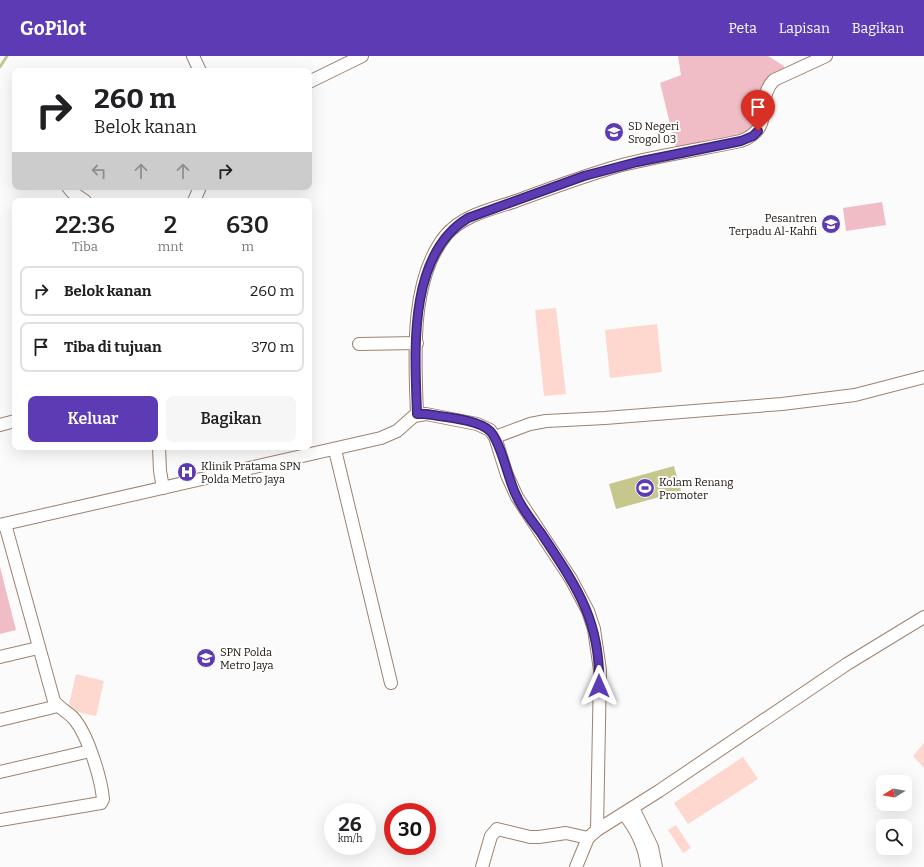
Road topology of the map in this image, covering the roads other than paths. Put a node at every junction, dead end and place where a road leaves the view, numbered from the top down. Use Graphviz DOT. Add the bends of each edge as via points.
graph roads {
  1 [pos="193,56"];
  2 [pos="362,56"];
  3 [pos="826,56"];
  4 [pos="199,68"];
  5 [pos="312,81"];
  6 [pos="70,190"];
  7 [pos="81,198"];
  8 [pos="417,343"];
  9 [pos="359,344"];
  10 [pos="924,378"];
  11 [pos="417,414"];
  12 [pos="12,422"];
  13 [pos="0,425"];
  14 [pos="495,438"];
  15 [pos="159,450"];
  16 [pos="335,450"];
  17 [pos="164,488"];
  18 [pos="2,525"];
  19 [pos="924,617"];
  20 [pos="38,648"];
  21 [pos="0,657"];
  22 [pos="391,683"];
  23 [pos="58,706"];
  24 [pos="0,720"];
  25 [pos="90,752"];
  26 [pos="0,772"];
  27 [pos="628,811"];
  28 [pos="0,820"];
  29 [pos="592,834"];
  30 [pos="482,867"];
  31 [pos="576,867"];
  32 [pos="647,867"];
  33 [pos="656,867"];
  1 -- 4 [label="street"];
  2 -- 5 [label="street"];
  3 -- 8 [label="street" via="781,76 770,84 762,122 753,136 741,141 657,157 584,176 482,213 455,226 438,248 424,281"];
  6 -- 7 [label="street"];
  8 -- 9 [label="street"];
  8 -- 11 [label="street"];
  10 -- 14 [label="street" via="855,395 782,404 546,421 530,424"];
  11 -- 14 [label="street" via="477,424 490,430"];
  11 -- 16 [label="street" via="390,435"];
  12 -- 13 [label="street"];
  14 -- 29 [label="street" via="517,497 571,579 583,600 594,629 600,670"];
  15 -- 17 [label="street"];
  16 -- 17 [label="street"];
  16 -- 22 [label="street"];
  17 -- 18 [label="street"];
  18 -- 20 [label="street"];
  19 -- 27 [label="street" via="847,664"];
  20 -- 21 [label="street"];
  20 -- 23 [label="street"];
  23 -- 24 [label="street"];
  23 -- 25 [label="street" via="74,718"];
  25 -- 26 [label="street"];
  25 -- 28 [label="street" via="102,794 101,803"];
  27 -- 29 [label="street"];
  27 -- 32 [label="street" via="644,850"];
  27 -- 33 [label="street" via="652,847"];
  29 -- 30 [label="street" via="566,832 534,837 497,829 491,836"];
  29 -- 31 [label="street"];
}
